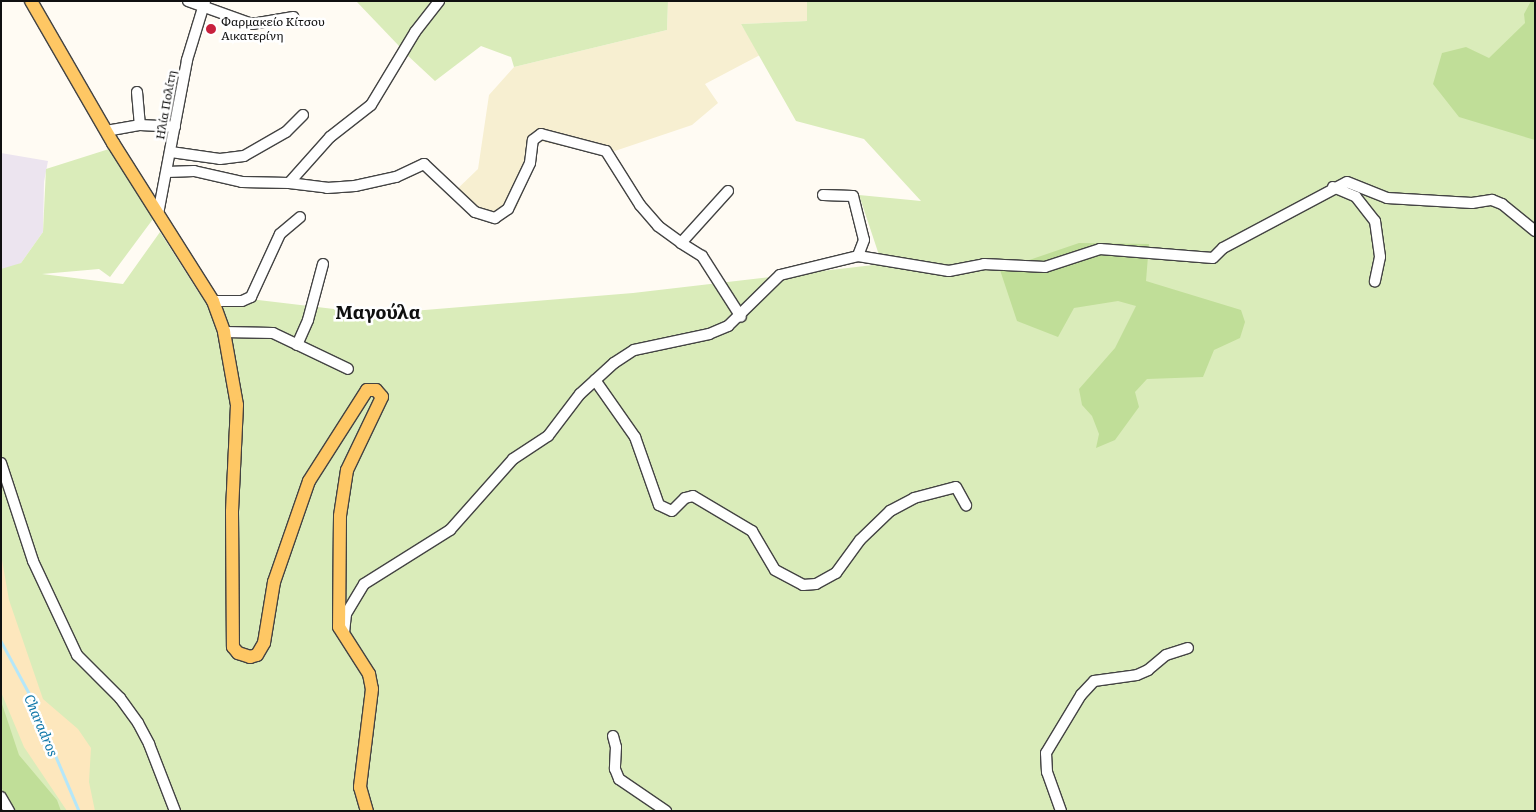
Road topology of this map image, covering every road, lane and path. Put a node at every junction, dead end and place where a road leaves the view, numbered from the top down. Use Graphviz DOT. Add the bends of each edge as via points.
graph roads {
  1 [pos="31,1"];
  2 [pos="188,1"];
  3 [pos="439,1"];
  4 [pos="205,4"];
  5 [pos="293,18"];
  6 [pos="137,92"];
  7 [pos="303,115"];
  8 [pos="140,125"];
  9 [pos="175,127"];
  10 [pos="106,131"];
  11 [pos="170,152"];
  12 [pos="167,172"];
  13 [pos="289,183"];
  14 [pos="1333,186"];
  15 [pos="728,191"];
  16 [pos="823,195"];
  17 [pos="158,214"];
  18 [pos="300,217"];
  19 [pos="1535,231"];
  20 [pos="681,243"];
  21 [pos="858,256"];
  22 [pos="323,264"];
  23 [pos="1375,281"];
  24 [pos="213,301"];
  25 [pos="741,317"];
  26 [pos="224,332"];
  27 [pos="297,345"];
  28 [pos="348,369"];
  29 [pos="595,380"];
  30 [pos="1,463"];
  31 [pos="966,506"];
  32 [pos="344,637"];
  33 [pos="1188,648"];
  34 [pos="613,736"];
  35 [pos="1,797"];
  36 [pos="9,811"];
  37 [pos="175,811"];
  38 [pos="367,811"];
  39 [pos="666,811"];
  40 [pos="1061,811"];
  1 -- 10 [label="main road"];
  2 -- 4 [label="street"];
  3 -- 13 [label="street" via="371,104 330,137"];
  4 -- 5 [label="street" via="252,24"];
  4 -- 9 [label="street, Ηλία Πολίτη" via="189,52"];
  6 -- 8 [label="street"];
  7 -- 11 [label="street" via="286,132 244,156 220,159"];
  8 -- 9 [label="street"];
  8 -- 10 [label="street"];
  9 -- 11 [label="street, Ηλία Πολίτη"];
  10 -- 17 [label="main road"];
  11 -- 12 [label="street, Ηλία Πολίτη"];
  12 -- 13 [label="street" via="194,171 242,182"];
  12 -- 17 [label="street, Ηλία Πολίτη"];
  13 -- 20 [label="street" via="327,188 355,186 396,176 424,164 475,212 495,218 508,209 530,163 533,140 541,134 606,151 640,205 658,226"];
  14 -- 19 [label="street" via="1351,182 1387,198 1472,203 1492,200 1502,204"];
  14 -- 21 [label="street" via="1223,248 1213,258 1100,249 1045,268 984,264 949,271"];
  14 -- 23 [label="street" via="1356,197 1375,221 1380,257"];
  15 -- 20 [label="street"];
  16 -- 21 [label="street" via="853,196 864,240"];
  17 -- 24 [label="main road"];
  18 -- 24 [label="street" via="280,234 251,297 243,301"];
  20 -- 25 [label="street" via="702,256"];
  21 -- 25 [label="street" via="780,275"];
  22 -- 27 [label="street" via="306,328"];
  24 -- 26 [label="main road"];
  25 -- 29 [label="street" via="709,334 634,350"];
  26 -- 27 [label="street" via="273,333"];
  26 -- 32 [label="main road" via="237,405 232,512 233,647 245,656 257,655 264,643 274,582 309,481 367,390 376,390 382,397 347,470 343,494 338,611 339,627"];
  27 -- 28 [label="street"];
  29 -- 31 [label="street" via="635,437 659,505 672,511 685,498 693,496 752,530 775,570 803,585 816,584 836,573 860,540 890,512 914,498 956,487"];
  29 -- 32 [label="street" via="548,436 517,456 450,530 364,584 346,614"];
  30 -- 37 [label="street" via="33,561 78,655 120,698 138,723 150,744"];
  32 -- 38 [label="main road" via="369,674 372,689 360,787"];
  33 -- 40 [label="street" via="1166,655 1137,675 1094,681 1081,695 1046,753 1047,772"];
  34 -- 39 [label="street" via="615,769 620,778"];
  35 -- 36 [label="street"];
}
